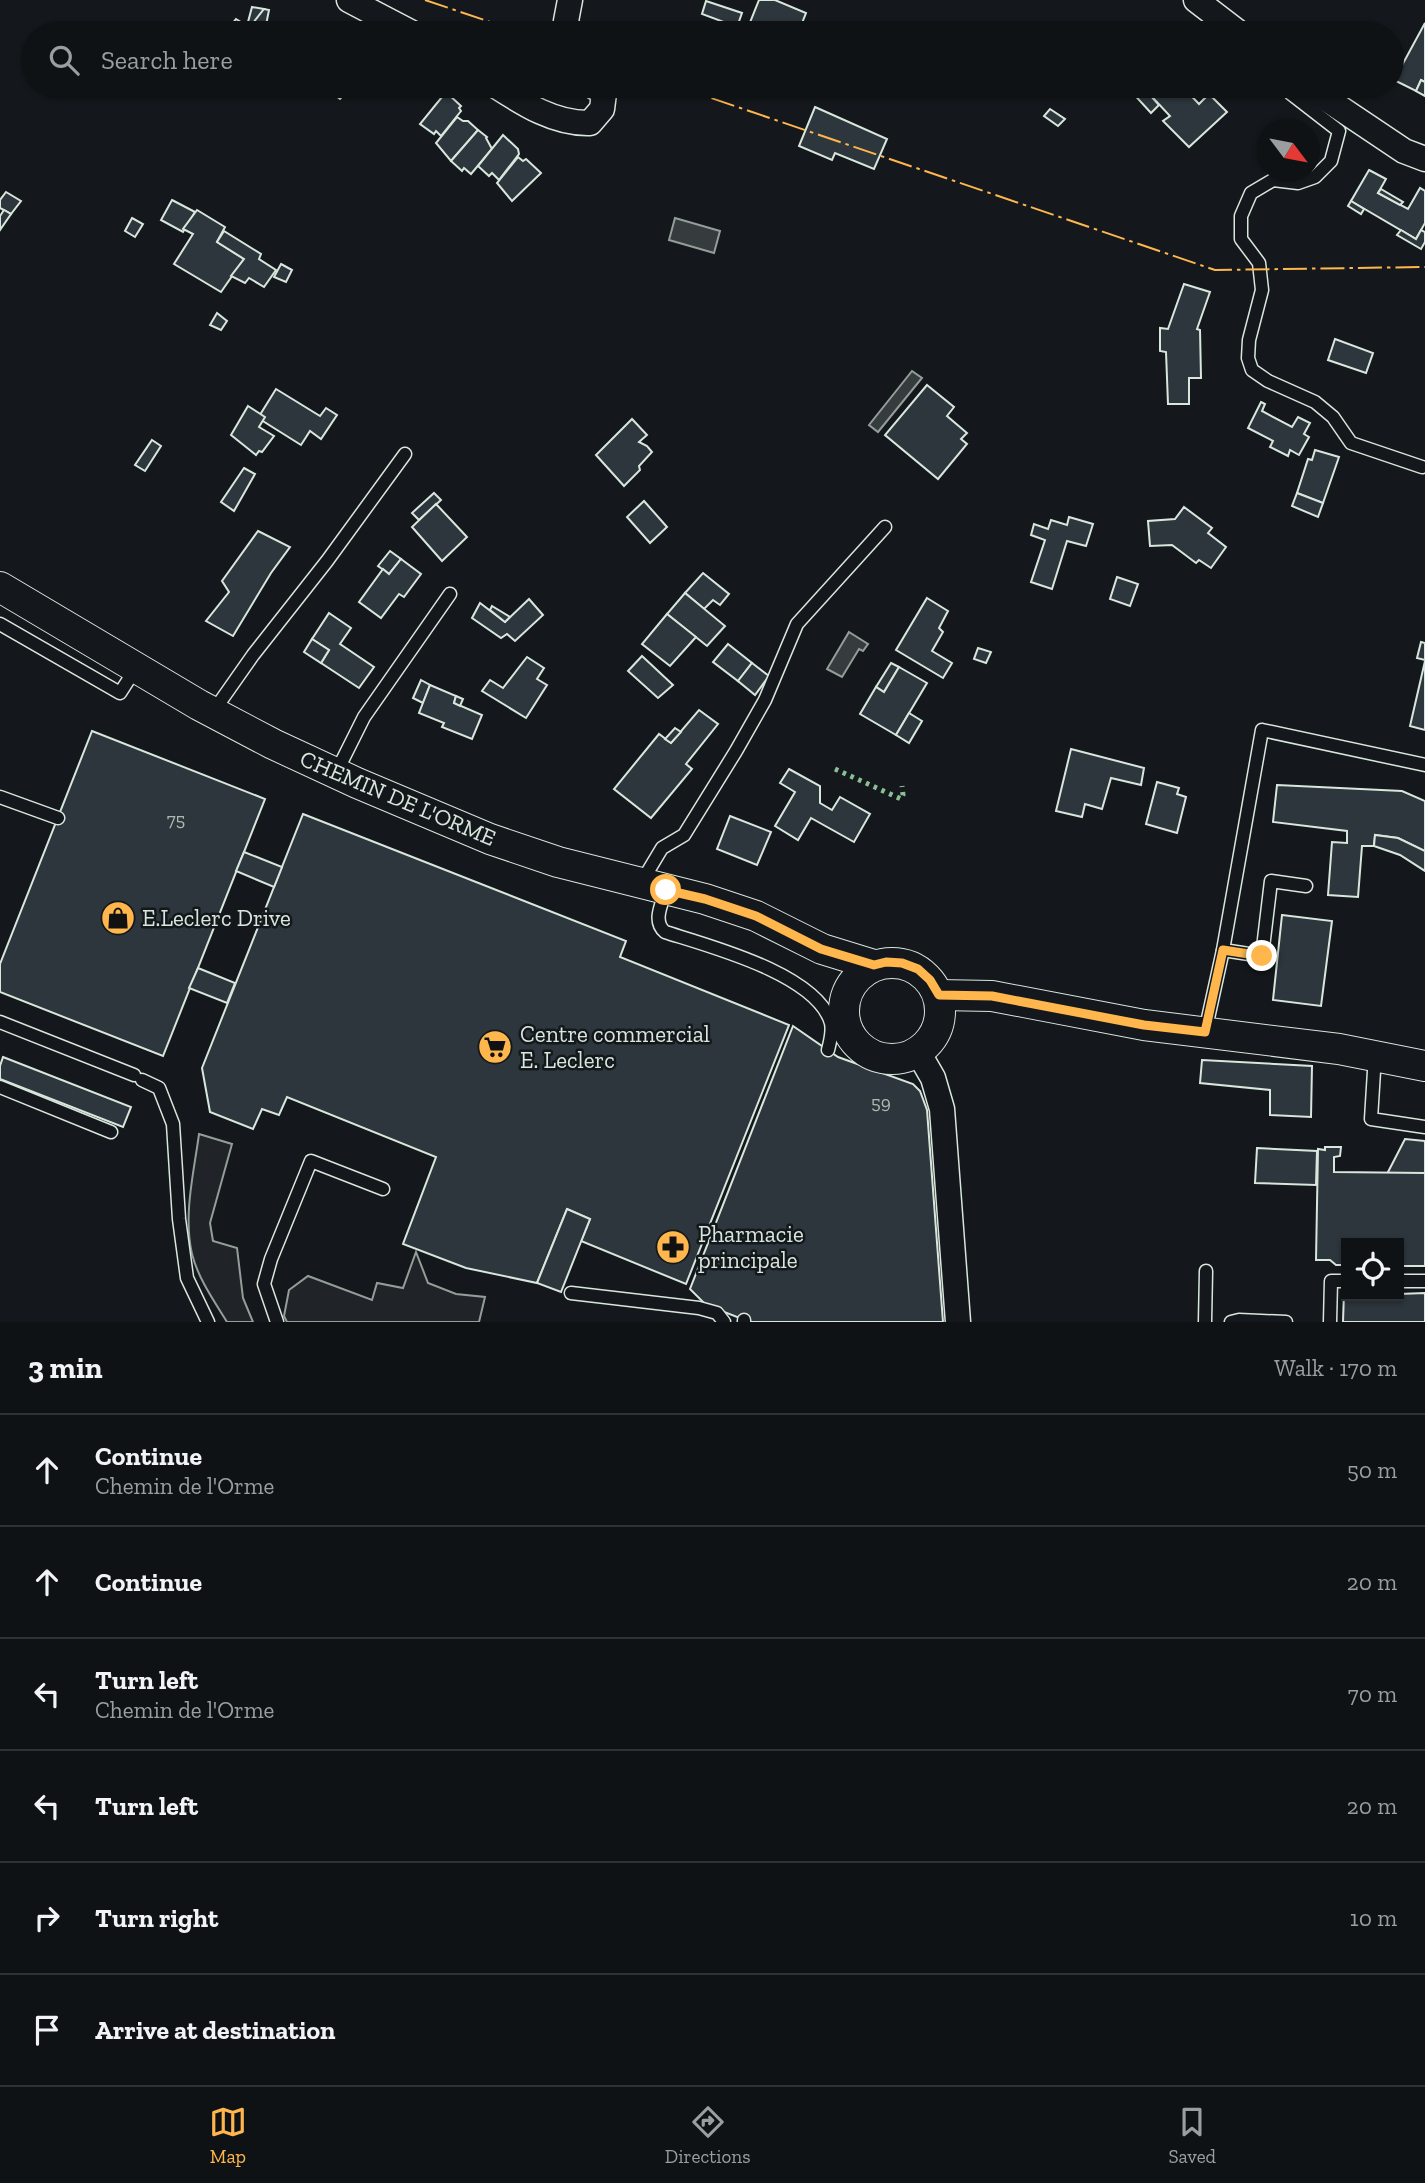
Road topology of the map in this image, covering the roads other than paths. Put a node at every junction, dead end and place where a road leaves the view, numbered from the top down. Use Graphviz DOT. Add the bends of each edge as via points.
graph roads {
  1 [pos="349,0"];
  2 [pos="570,0"];
  3 [pos="1196,0"];
  4 [pos="389,21"];
  5 [pos="566,21"];
  6 [pos="1223,21"];
  7 [pos="515,98"];
  8 [pos="603,98"];
  9 [pos="1296,98"];
  10 [pos="1325,98"];
  11 [pos="1425,159"];
  12 [pos="405,454"];
  13 [pos="1422,467"];
  14 [pos="885,527"];
  15 [pos="5,593"];
  16 [pos="450,594"];
  17 [pos="0,624"];
  18 [pos="136,668"];
  19 [pos="213,712"];
  20 [pos="1425,765"];
  21 [pos="336,774"];
  22 [pos="0,797"];
  23 [pos="58,818"];
  24 [pos="1306,886"];
  25 [pos="653,887"];
  26 [pos="821,949"];
  27 [pos="1223,950"];
  28 [pos="874,965"];
  29 [pos="849,989"];
  30 [pos="939,995"];
  31 [pos="0,1022"];
  32 [pos="1205,1032"];
  33 [pos="828,1050"];
  34 [pos="918,1052"];
  35 [pos="1375,1055"];
  36 [pos="1425,1066"];
  37 [pos="0,1087"];
  38 [pos="1425,1128"];
  39 [pos="111,1132"];
  40 [pos="383,1189"];
  41 [pos="1206,1271"];
  42 [pos="1341,1281"];
  43 [pos="1404,1281"];
  44 [pos="1425,1281"];
  45 [pos="570,1293"];
  46 [pos="208,1322"];
  47 [pos="277,1322"];
  48 [pos="724,1322"];
  49 [pos="958,1322"];
  50 [pos="1205,1322"];
  51 [pos="1231,1322"];
  52 [pos="1286,1322"];
  53 [pos="1330,1322"];
  1 -- 4 [label="street"];
  2 -- 5 [label="street"];
  3 -- 6 [label="street"];
  7 -- 8 [label="street" via="572,123 590,123 602,109"];
  9 -- 13 [label="lane" via="1339,131 1331,161 1315,177 1298,183 1273,180 1251,193 1241,216 1241,239 1259,263 1262,290 1249,340 1252,370 1315,402 1333,417 1351,443"];
  10 -- 11 [label="street"];
  12 -- 19 [label="lane"];
  14 -- 25 [label="lane" via="797,624 765,700 736,751 684,835 663,848"];
  15 -- 18 [label="street, CHEMIN DE L'ORME"];
  16 -- 21 [label="lane" via="364,717"];
  17 -- 18 [label="lane" via="120,693"];
  18 -- 19 [label="street, CHEMIN DE L'ORME"];
  19 -- 21 [label="street, CHEMIN DE L'ORME"];
  20 -- 27 [label="lane" via="1262,730"];
  21 -- 25 [label="street, CHEMIN DE L'ORME" via="490,839"];
  22 -- 23 [label="lane"];
  24 -- 27 [label="lane" via="1271,881 1262,956"];
  25 -- 26 [label="street, CHEMIN DE L'ORME" via="756,916"];
  25 -- 33 [label="lane" via="658,920 665,932 735,954 812,993 831,1024"];
  26 -- 28 [label="street, CHEMIN DE L'ORME"];
  26 -- 29 [label="street, CHEMIN DE L'ORME"];
  27 -- 32 [label="lane"];
  28 -- 29 [label="street"];
  28 -- 30 [label="street" via="902,963 918,969"];
  29 -- 34 [label="street" via="844,1020 859,1047 888,1059"];
  30 -- 32 [label="street" via="992,996"];
  30 -- 34 [label="street" via="938,1027"];
  31 -- 46 [label="lane" via="159,1088 173,1124 187,1278"];
  32 -- 35 [label="street"];
  34 -- 49 [label="street" via="933,1078 942,1109"];
  35 -- 36 [label="street"];
  35 -- 38 [label="lane" via="1371,1119"];
  37 -- 39 [label="lane"];
  40 -- 47 [label="lane" via="311,1161 264,1284"];
  41 -- 50 [label="lane"];
  42 -- 53 [label="lane" via="1331,1281"];
  43 -- 44 [label="lane"];
  45 -- 48 [label="lane" via="699,1308 717,1313"];
  51 -- 52 [label="lane"];
}
